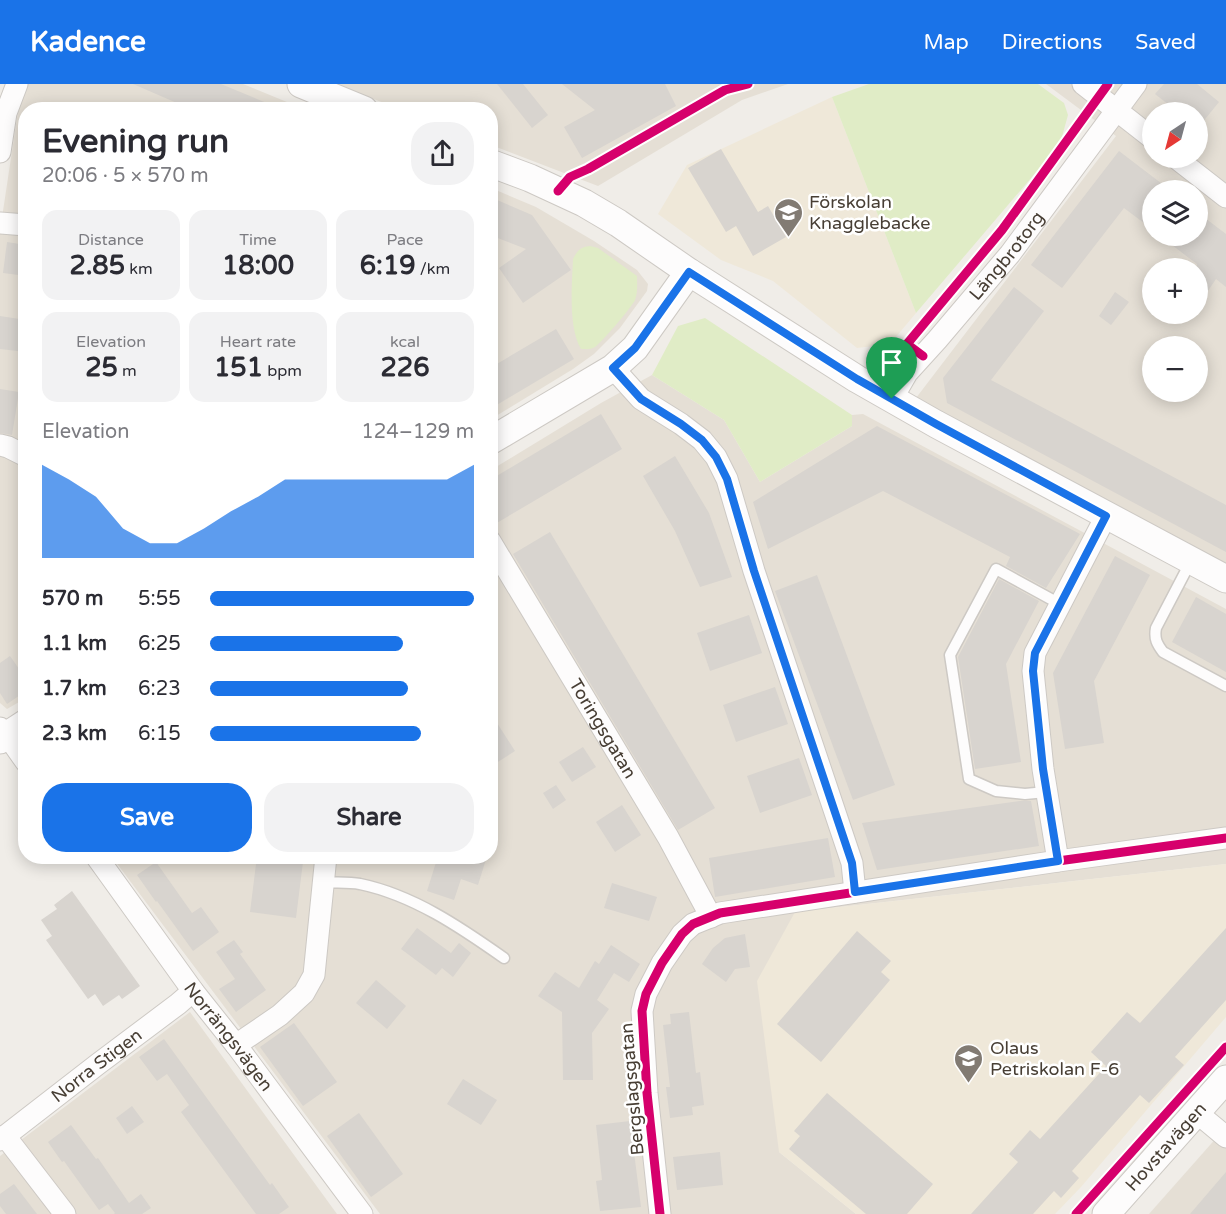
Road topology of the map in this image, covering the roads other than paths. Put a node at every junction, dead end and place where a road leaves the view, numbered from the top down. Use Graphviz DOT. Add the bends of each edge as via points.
graph roads {
  1 [pos="17,84"];
  2 [pos="301,84"];
  3 [pos="1083,84"];
  4 [pos="1136,84"];
  5 [pos="345,102"];
  6 [pos="1117,110"];
  7 [pos="1142,130"];
  8 [pos="0,152"];
  9 [pos="498,166"];
  10 [pos="1189,168"];
  11 [pos="1226,197"];
  12 [pos="0,223"];
  13 [pos="18,224"];
  14 [pos="689,272"];
  15 [pos="613,368"];
  16 [pos="892,399"];
  17 [pos="498,436"];
  18 [pos="0,445"];
  19 [pos="18,452"];
  20 [pos="1106,516"];
  21 [pos="498,554"];
  22 [pos="1191,560"];
  23 [pos="1226,579"];
  24 [pos="1060,603"];
  25 [pos="1226,686"];
  26 [pos="8,732"];
  27 [pos="18,749"];
  28 [pos="1046,792"];
  29 [pos="1226,838"];
  30 [pos="1058,861"];
  31 [pos="102,864"];
  32 [pos="325,864"];
  33 [pos="323,882"];
  34 [pos="855,892"];
  35 [pos="711,917"];
  36 [pos="504,958"];
  37 [pos="193,991"];
  38 [pos="236,1045"];
  39 [pos="1226,1079"];
  40 [pos="1196,1112"];
  41 [pos="1226,1137"];
  42 [pos="3,1138"];
  43 [pos="65,1214"];
  44 [pos="362,1214"];
  45 [pos="660,1214"];
  46 [pos="1106,1214"];
  1 -- 8 [label="street" via="6,113"];
  2 -- 5 [label="street"];
  3 -- 6 [label="street"];
  4 -- 6 [label="street, Längbrotorg"];
  6 -- 7 [label="street"];
  6 -- 16 [label="street, Längbrotorg" via="1010,254 907,373"];
  9 -- 14 [label="street" via="584,203"];
  10 -- 11 [label="street"];
  12 -- 13 [label="street"];
  14 -- 15 [label="street" via="635,348"];
  14 -- 16 [label="street"];
  15 -- 17 [label="street"];
  15 -- 34 [label="street" via="641,399 702,440 727,479 852,863"];
  16 -- 20 [label="street"];
  18 -- 19 [label="street"];
  20 -- 22 [label="street"];
  20 -- 24 [label="street"];
  21 -- 35 [label="street, Toringsgatan" via="668,837"];
  22 -- 23 [label="street"];
  22 -- 25 [label="lane" via="1155,637 1163,652"];
  24 -- 28 [label="street" via="1035,653 1033,671"];
  24 -- 28 [label="lane" via="996,569 950,655 969,778 996,791"];
  26 -- 27 [label="street"];
  28 -- 30 [label="street"];
  29 -- 30 [label="street, Bergslagsgatan"];
  30 -- 34 [label="street, Bergslagsgatan"];
  31 -- 37 [label="street, Norrängsvägen"];
  32 -- 33 [label="street"];
  33 -- 36 [label="lane" via="359,884 402,896 464,930"];
  33 -- 38 [label="street" via="314,975 304,993 280,1015"];
  34 -- 35 [label="street, Bergslagsgatan"];
  35 -- 45 [label="street, Bergslagsgatan" via="693,924 682,934 662,963 642,1011"];
  37 -- 38 [label="street, Norrängsvägen"];
  37 -- 42 [label="street, Norra Stigen"];
  38 -- 44 [label="street, Norrängsvägen"];
  39 -- 40 [label="street, Hovstavägen"];
  40 -- 41 [label="street"];
  40 -- 46 [label="street, Hovstavägen"];
  42 -- 43 [label="street"];
}
